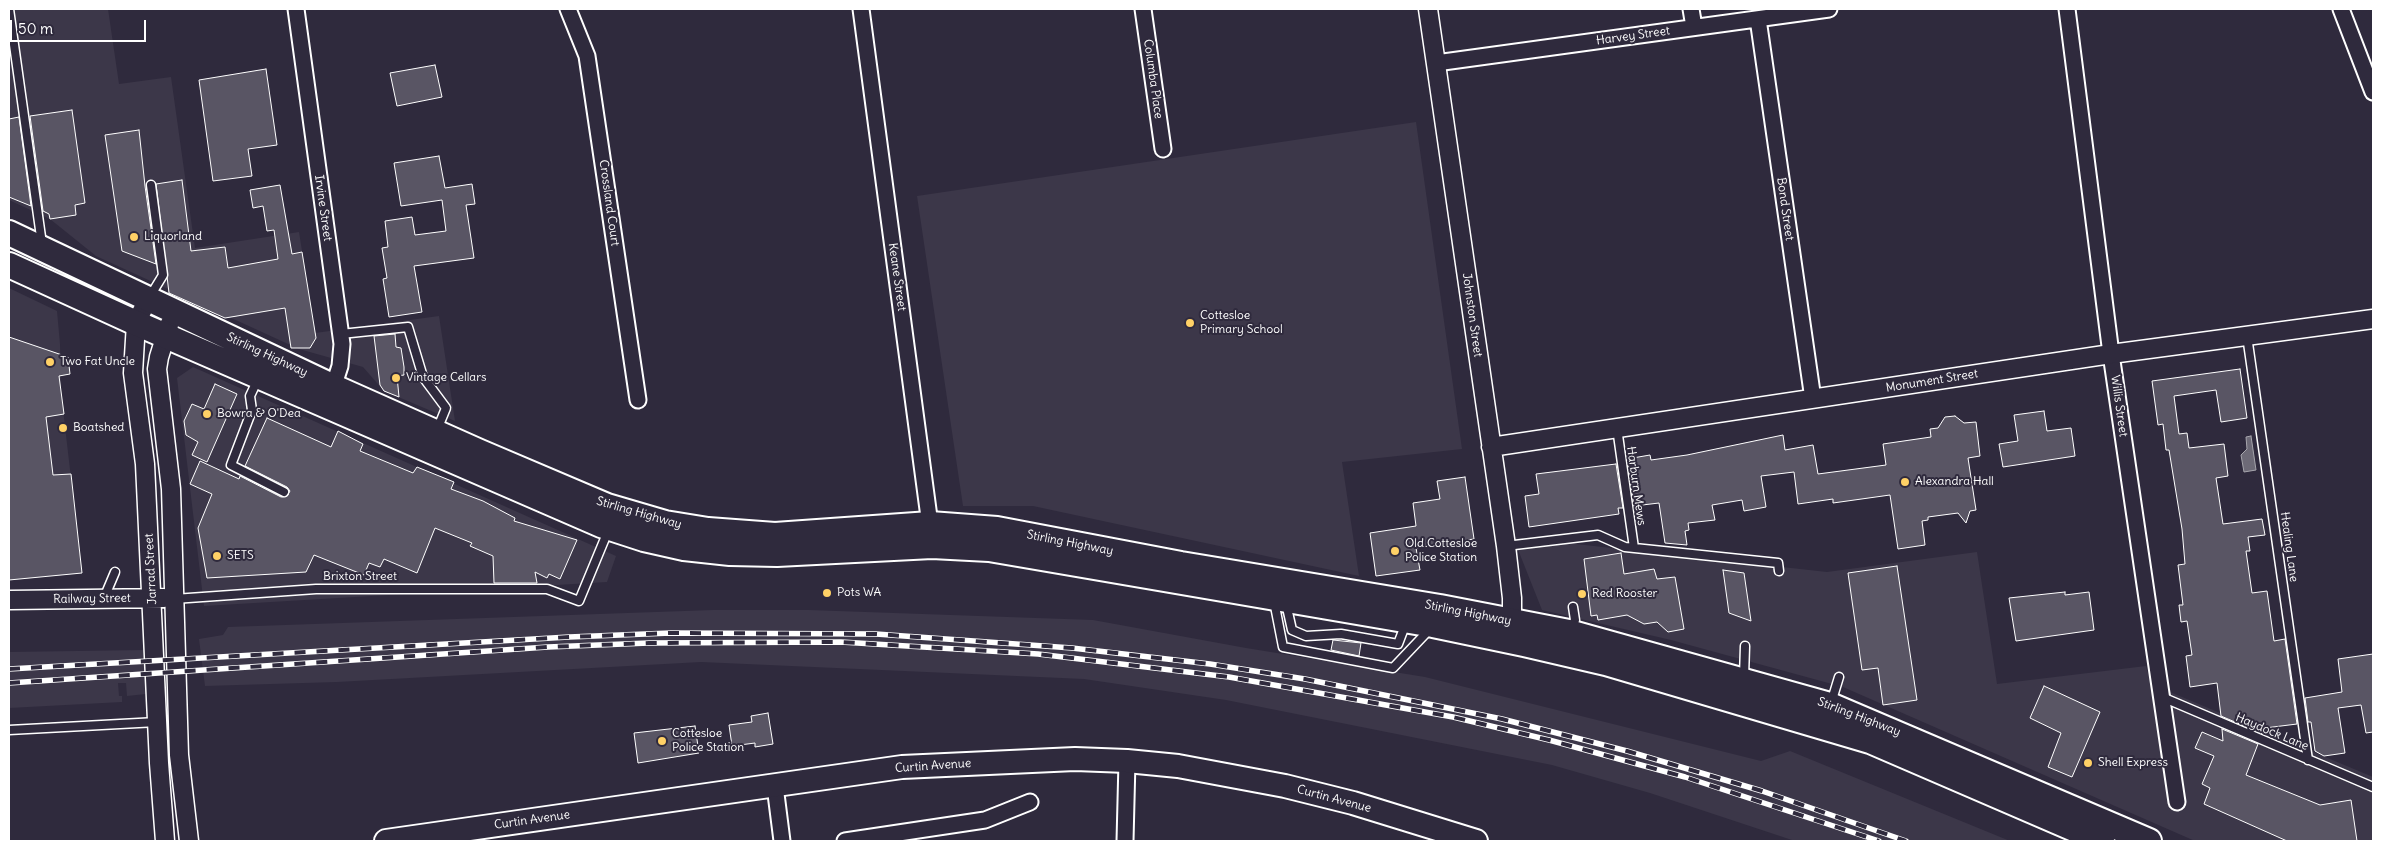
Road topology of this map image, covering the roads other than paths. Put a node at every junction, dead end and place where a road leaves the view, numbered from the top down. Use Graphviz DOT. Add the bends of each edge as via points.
graph roads {
  1 [pos="9,9"];
  2 [pos="296,9"];
  3 [pos="568,9"];
  4 [pos="861,9"];
  5 [pos="1143,9"];
  6 [pos="1428,9"];
  7 [pos="1692,9"];
  8 [pos="1829,9"];
  9 [pos="2067,9"];
  10 [pos="2341,9"];
  11 [pos="1758,18"];
  12 [pos="1694,27"];
  13 [pos="1436,63"];
  14 [pos="2373,92"];
  15 [pos="1162,150"];
  16 [pos="151,185"];
  17 [pos="9,233"];
  18 [pos="42,249"];
  19 [pos="9,265"];
  20 [pos="148,299"];
  21 [pos="175,313"];
  22 [pos="2373,320"];
  23 [pos="136,323"];
  24 [pos="165,334"];
  25 [pos="341,334"];
  26 [pos="2247,336"];
  27 [pos="2111,354"];
  28 [pos="260,375"];
  29 [pos="331,396"];
  30 [pos="1813,399"];
  31 [pos="638,400"];
  32 [pos="1617,428"];
  33 [pos="436,432"];
  34 [pos="1491,447"];
  35 [pos="284,492"];
  36 [pos="610,528"];
  37 [pos="931,535"];
  38 [pos="1506,546"];
  39 [pos="1634,548"];
  40 [pos="1779,571"];
  41 [pos="116,572"];
  42 [pos="1281,593"];
  43 [pos="152,597"];
  44 [pos="104,598"];
  45 [pos="174,599"];
  46 [pos="9,600"];
  47 [pos="1573,607"];
  48 [pos="1437,616"];
  49 [pos="1407,621"];
  50 [pos="1512,621"];
  51 [pos="1569,632"];
  52 [pos="1745,646"];
  53 [pos="1839,677"];
  54 [pos="1744,679"];
  55 [pos="2162,697"];
  56 [pos="1830,704"];
  57 [pos="157,722"];
  58 [pos="9,730"];
  59 [pos="1127,760"];
  60 [pos="2308,760"];
  61 [pos="775,786"];
  62 [pos="2373,787"];
  63 [pos="1030,802"];
  64 [pos="2177,802"];
  65 [pos="165,841"];
  66 [pos="189,841"];
  67 [pos="386,841"];
  68 [pos="782,841"];
  69 [pos="845,841"];
  70 [pos="1125,841"];
  71 [pos="1476,841"];
  72 [pos="2102,841"];
  73 [pos="2149,841"];
  1 -- 18 [label="lane"];
  2 -- 25 [label="street, Irvine Street"];
  3 -- 31 [label="street, Crossland Court" via="587,56"];
  4 -- 37 [label="street, Keane Street"];
  5 -- 15 [label="street, Columba Place"];
  6 -- 13 [label="street, Johnston Street"];
  7 -- 12 [label="street"];
  8 -- 11 [label="street, Harvey Street"];
  9 -- 27 [label="street, Willis Street"];
  10 -- 14 [label="street"];
  11 -- 12 [label="street, Harvey Street"];
  11 -- 30 [label="street, Bond Street"];
  12 -- 13 [label="street, Harvey Street"];
  13 -- 34 [label="street, Johnston Street"];
  16 -- 20 [label="lane" via="163,275"];
  17 -- 18 [label="highway, Stirling Highway"];
  18 -- 20 [label="highway, Stirling Highway"];
  19 -- 23 [label="highway, Stirling Highway"];
  20 -- 21 [label="highway, Stirling Highway"];
  20 -- 23 [label="street, Jarrad Street"];
  21 -- 24 [label="street, Jarrad Street"];
  21 -- 29 [label="highway, Stirling Highway"];
  22 -- 26 [label="street, Monument Street"];
  23 -- 24 [label="highway, Stirling Highway"];
  23 -- 43 [label="street, Jarrad Street" via="133,373 145,464"];
  24 -- 28 [label="highway, Stirling Highway"];
  24 -- 45 [label="street, Jarrad Street" via="157,368 171,489"];
  25 -- 29 [label="street, Irvine Street" via="342,356"];
  25 -- 33 [label="lane" via="408,327 423,377 446,408"];
  26 -- 27 [label="street, Monument Street"];
  26 -- 60 [label="lane, Healing Lane"];
  27 -- 30 [label="street, Monument Street"];
  27 -- 55 [label="street, Willis Street"];
  28 -- 29 [label="highway, Stirling Highway"];
  28 -- 35 [label="lane" via="250,396 252,410 231,465"];
  29 -- 33 [label="highway, Stirling Highway"];
  29 -- 36 [label="highway, Stirling Highway"];
  30 -- 32 [label="street, Monument Street"];
  32 -- 34 [label="street, Monument Street"];
  32 -- 39 [label="lane, Harburn Mews"];
  33 -- 37 [label="highway, Stirling Highway" via="607,506 665,523 775,535"];
  34 -- 38 [label="street, Johnston Street"];
  36 -- 37 [label="highway, Stirling Highway" via="665,544 730,553 777,554"];
  36 -- 45 [label="lane, Brixton Street" via="579,601 547,589 316,589"];
  37 -- 42 [label="highway, Stirling Highway" via="997,529"];
  38 -- 39 [label="lane" via="1598,536"];
  38 -- 50 [label="street, Johnston Street"];
  39 -- 40 [label="lane" via="1778,563"];
  41 -- 44 [label="lane"];
  42 -- 48 [label="highway, Stirling Highway"];
  42 -- 48 [label="lane" via="1283,647 1393,668"];
  42 -- 49 [label="highway, Stirling Highway"];
  42 -- 49 [label="lane" via="1292,630 1306,636 1341,634 1398,644"];
  43 -- 44 [label="street, Railway Street"];
  43 -- 45 [label="street, Railway Street"];
  43 -- 57 [label="street, Jarrad Street"];
  44 -- 46 [label="street, Railway Street"];
  45 -- 66 [label="street, Jarrad Street" via="179,755"];
  47 -- 51 [label="lane" via="1575,620"];
  48 -- 49 [label="highway, Stirling Highway"];
  48 -- 50 [label="highway, Stirling Highway"];
  48 -- 72 [label="highway, Stirling Highway" via="1870,741"];
  50 -- 51 [label="highway, Stirling Highway"];
  51 -- 54 [label="highway, Stirling Highway"];
  52 -- 54 [label="lane"];
  53 -- 56 [label="lane"];
  54 -- 56 [label="highway, Stirling Highway"];
  55 -- 60 [label="lane, Haydock Lane"];
  55 -- 64 [label="street, Willis Street"];
  56 -- 73 [label="highway, Stirling Highway"];
  57 -- 58 [label="lane"];
  57 -- 65 [label="street, Jarrad Street"];
  59 -- 61 [label="main road, Curtin Avenue" via="902,767"];
  59 -- 70 [label="street"];
  59 -- 71 [label="main road, Curtin Avenue" via="1198,769 1285,786"];
  60 -- 62 [label="lane, Haydock Lane"];
  61 -- 67 [label="main road, Curtin Avenue"];
  61 -- 68 [label="street"];
  63 -- 69 [label="street" via="985,820"];
}
